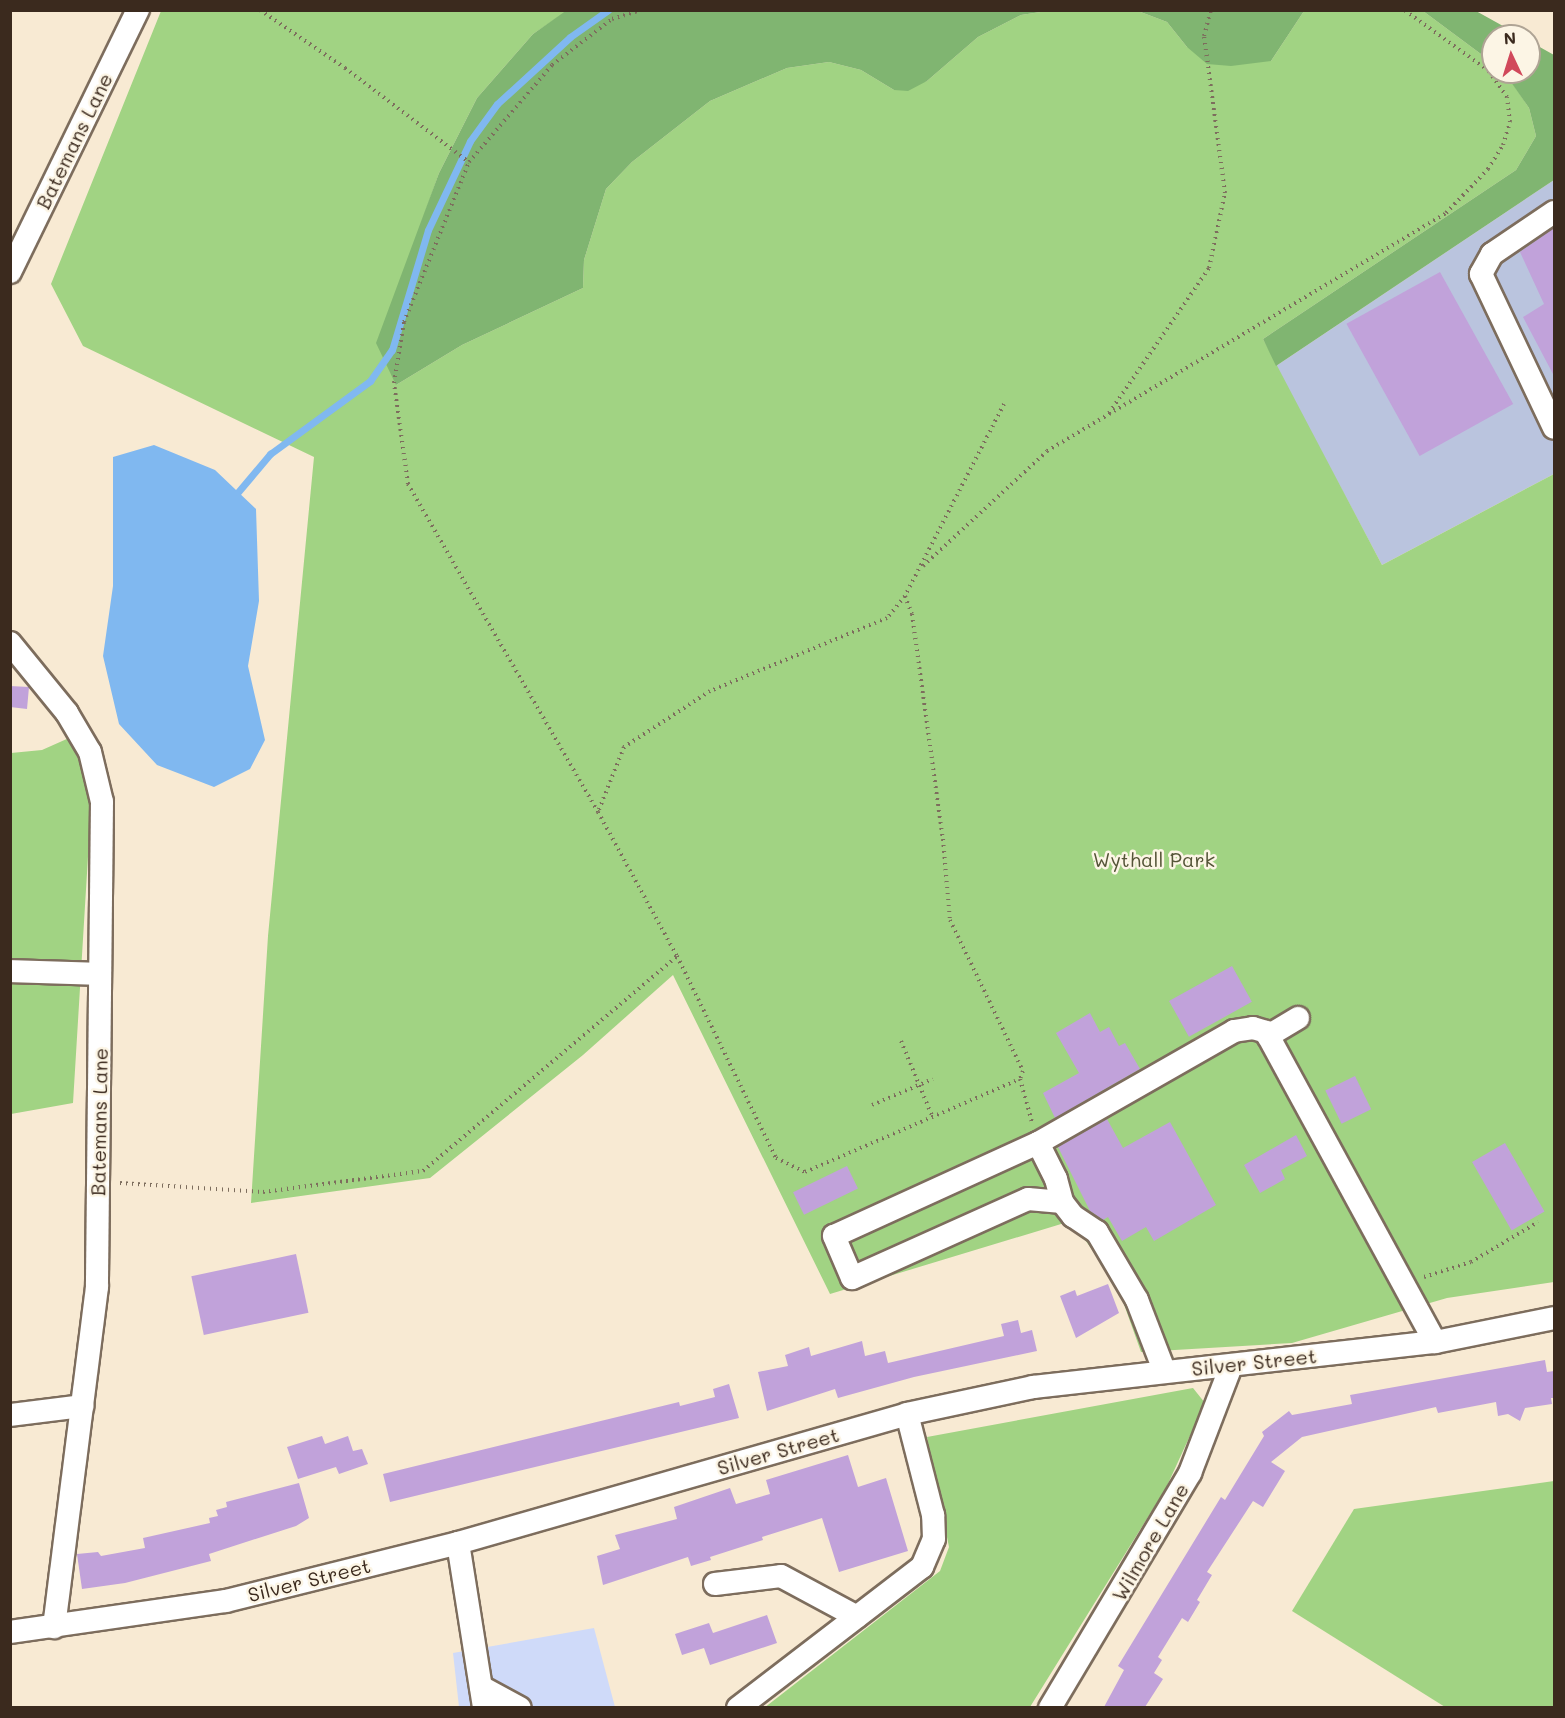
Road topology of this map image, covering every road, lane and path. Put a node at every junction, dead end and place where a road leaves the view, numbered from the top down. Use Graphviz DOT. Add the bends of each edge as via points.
graph roads {
  1 [pos="138,10"];
  2 [pos="260,10"];
  3 [pos="642,10"];
  4 [pos="1211,10"];
  5 [pos="1404,10"];
  6 [pos="469,162"];
  7 [pos="1554,213"];
  8 [pos="10,272"];
  9 [pos="1004,404"];
  10 [pos="1107,416"];
  11 [pos="1554,428"];
  12 [pos="923,566"];
  13 [pos="905,596"];
  14 [pos="10,643"];
  15 [pos="598,812"];
  16 [pos="677,956"];
  17 [pos="10,971"];
  18 [pos="100,974"];
  19 [pos="1298,1018"];
  20 [pos="1268,1036"];
  21 [pos="901,1041"];
  22 [pos="933,1078"];
  23 [pos="1020,1080"];
  24 [pos="919,1085"];
  25 [pos="872,1105"];
  26 [pos="932,1116"];
  27 [pos="1038,1143"];
  28 [pos="98,1181"];
  29 [pos="1062,1202"];
  30 [pos="1538,1222"];
  31 [pos="1404,1284"];
  32 [pos="1554,1318"];
  33 [pos="1435,1342"];
  34 [pos="1231,1366"];
  35 [pos="1164,1370"];
  36 [pos="82,1406"];
  37 [pos="10,1414"];
  38 [pos="907,1414"];
  39 [pos="458,1543"];
  40 [pos="715,1584"];
  41 [pos="858,1617"];
  42 [pos="54,1627"];
  43 [pos="10,1632"];
  44 [pos="482,1697"];
  45 [pos="520,1707"];
  46 [pos="738,1707"];
  47 [pos="1050,1707"];
  1 -- 8 [label="street, Batemans Lane"];
  2 -- 6 [label="path" via="345,68"];
  3 -- 6 [label="path" via="612,19 552,65"];
  4 -- 10 [label="path" via="1204,36 1225,193 1209,268"];
  5 -- 10 [label="path" via="1489,71 1507,97 1510,122 1503,145 1488,169 1446,213"];
  6 -- 15 [label="path" via="404,322 394,383 408,484"];
  7 -- 11 [label="street" via="1492,254 1481,274"];
  9 -- 12 [label="path"];
  10 -- 12 [label="path" via="1047,451"];
  12 -- 13 [label="path"];
  13 -- 15 [label="path" via="887,618 710,691 624,747"];
  13 -- 23 [label="path" via="917,650 950,920 1023,1071"];
  14 -- 18 [label="street, Batemans Lane" via="67,712 90,752 98,780 102,802"];
  15 -- 16 [label="path"];
  16 -- 26 [label="path" via="777,1158 804,1172"];
  16 -- 28 [label="path" via="423,1171 263,1192"];
  17 -- 18 [label="street"];
  18 -- 28 [label="street, Batemans Lane"];
  19 -- 20 [label="street"];
  20 -- 27 [label="street" via="1253,1028 1234,1031"];
  20 -- 31 [label="street"];
  21 -- 24 [label="path"];
  22 -- 24 [label="path"];
  23 -- 26 [label="path"];
  23 -- 27 [label="path"];
  24 -- 25 [label="path"];
  24 -- 26 [label="path"];
  27 -- 29 [label="street" via="1056,1179"];
  27 -- 29 [label="street" via="834,1236 852,1278 1028,1199"];
  28 -- 36 [label="street, Batemans Lane" via="97,1287"];
  29 -- 35 [label="street" via="1073,1216 1097,1232 1137,1300"];
  30 -- 31 [label="path" via="1471,1262"];
  31 -- 33 [label="street"];
  32 -- 33 [label="street, Silver Street"];
  33 -- 34 [label="street, Silver Street"];
  34 -- 35 [label="street, Silver Street"];
  34 -- 47 [label="street, Wilmore Lane" via="1190,1473"];
  35 -- 38 [label="street, Silver Street" via="1033,1387"];
  36 -- 37 [label="street"];
  36 -- 42 [label="street, Batemans Lane"];
  38 -- 39 [label="street, Silver Street"];
  38 -- 41 [label="street" via="926,1483 934,1539 922,1567"];
  39 -- 42 [label="street, Silver Street" via="226,1601"];
  39 -- 44 [label="street"];
  40 -- 41 [label="street" via="781,1576"];
  41 -- 46 [label="street"];
  42 -- 43 [label="street, Silver Street"];
  44 -- 45 [label="street"];
}
